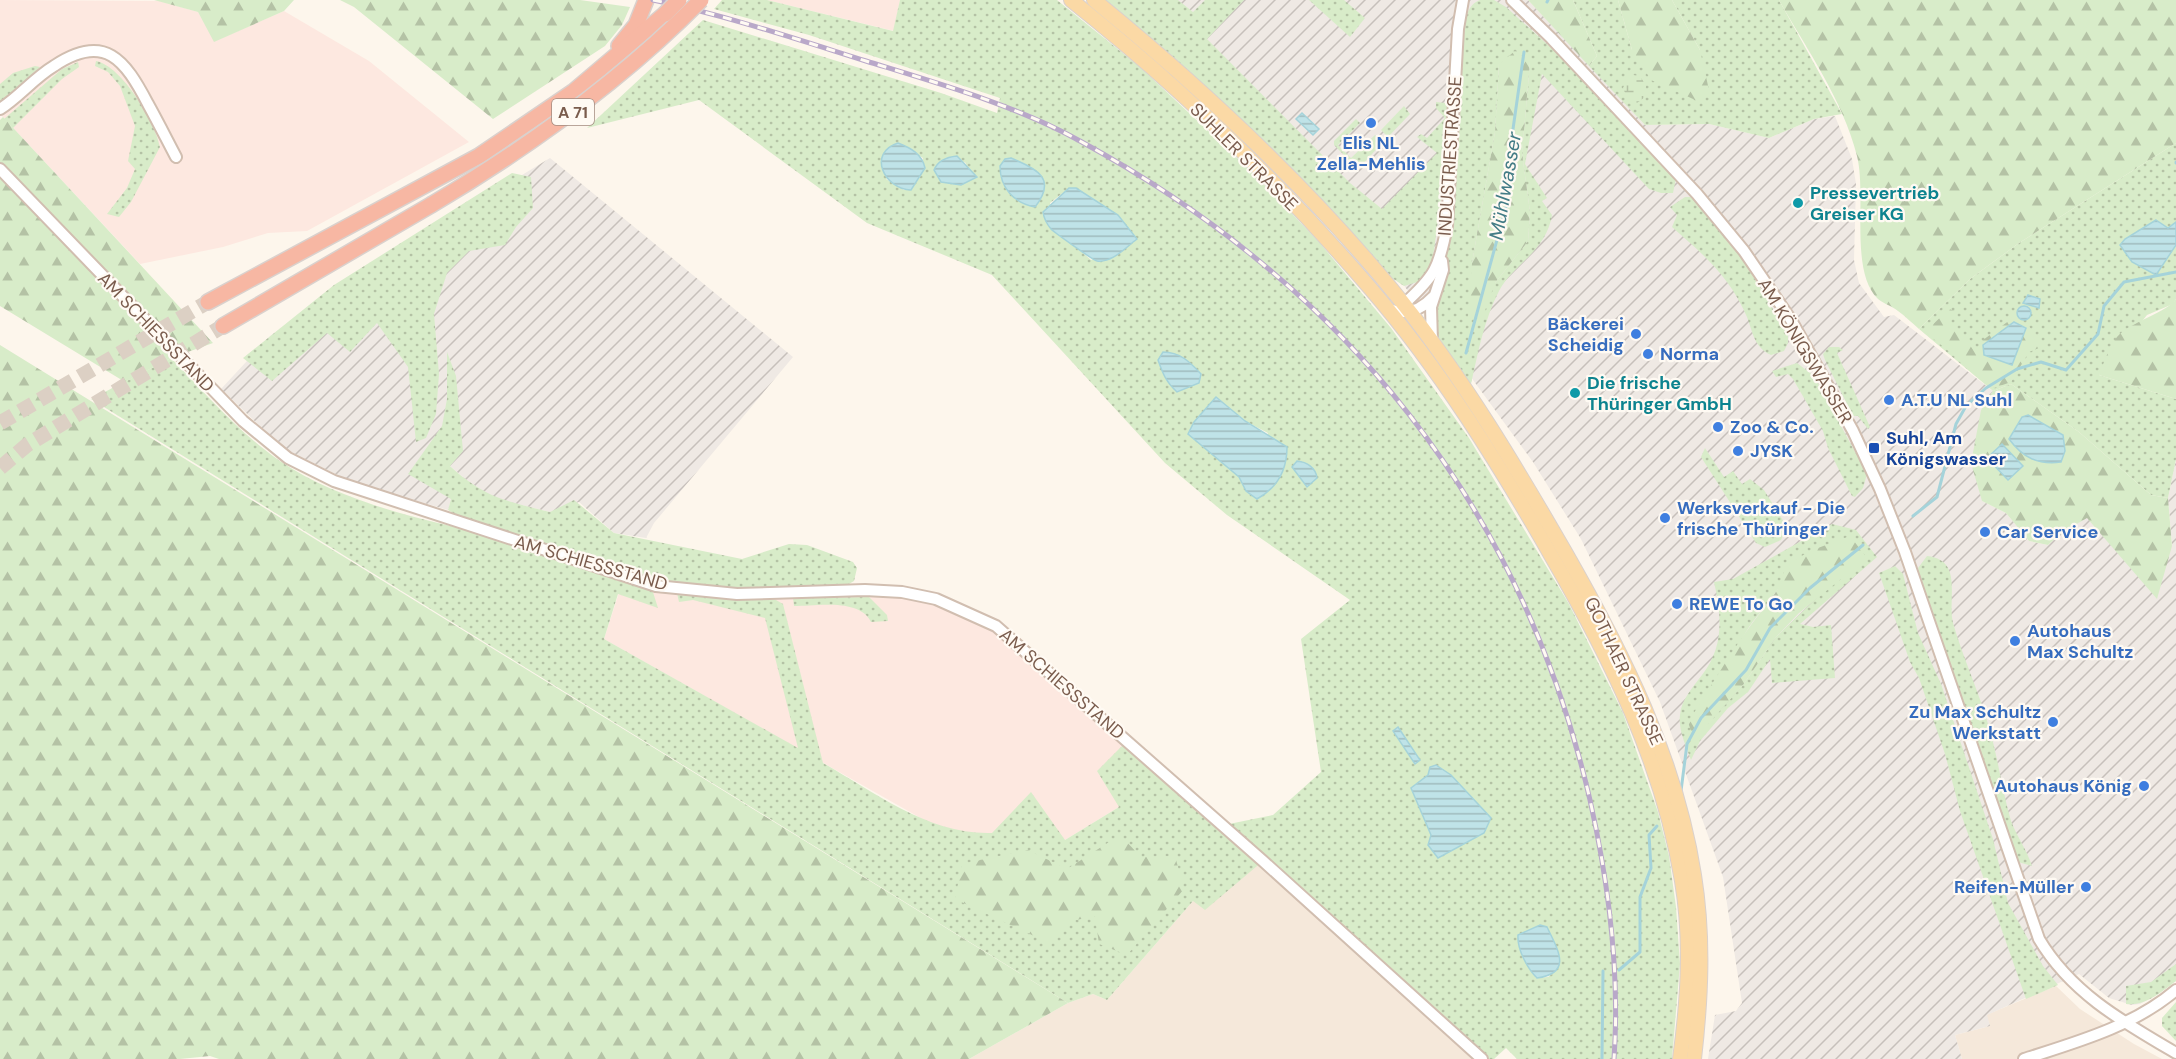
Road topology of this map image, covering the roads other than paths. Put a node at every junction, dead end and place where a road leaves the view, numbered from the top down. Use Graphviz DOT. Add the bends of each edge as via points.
graph roads {
  1 [pos="646,0"];
  2 [pos="679,0"];
  3 [pos="701,0"];
  4 [pos="1071,0"];
  5 [pos="1094,0"];
  6 [pos="1457,0"];
  7 [pos="1463,0"];
  8 [pos="1469,0"];
  9 [pos="1512,0"];
  10 [pos="1458,29"];
  11 [pos="561,101"];
  12 [pos="0,109"];
  13 [pos="176,157"];
  14 [pos="0,169"];
  15 [pos="1442,255"];
  16 [pos="1434,295"];
  17 [pos="208,302"];
  18 [pos="1382,303"];
  19 [pos="1405,310"];
  20 [pos="223,326"];
  21 [pos="1402,329"];
  22 [pos="1432,342"];
  23 [pos="2176,990"];
  24 [pos="2125,1023"];
  25 [pos="2173,1051"];
  26 [pos="1482,1059"];
  27 [pos="1680,1059"];
  28 [pos="1694,1059"];
  29 [pos="2024,1059"];
  30 [pos="2163,1059"];
  1 -- 11 [label="highway" via="626,38"];
  2 -- 11 [label="highway, A 71, bridge" via="620,55"];
  3 -- 20 [label="highway, A 71, bridge" via="584,103 496,166"];
  4 -- 18 [label="main road, SUHLER STRASSE" via="1145,61 1258,167"];
  5 -- 19 [label="main road, SUHLER STRASSE" via="1152,48 1288,177 1356,248"];
  6 -- 10 [label="street, INDUSTRIESTRASSE"];
  7 -- 10 [label="street, INDUSTRIESTRASSE"];
  8 -- 10 [label="street, INDUSTRIESTRASSE"];
  9 -- 24 [label="street, AM KÖNIGSWASSER" via="1697,194 1791,320 1853,431 1905,552 2038,939 2069,980"];
  10 -- 15 [label="street, INDUSTRIESTRASSE" via="1448,226"];
  11 -- 17 [label="highway, A 71" via="479,156"];
  12 -- 13 [label="street" via="72,56 108,52 132,74"];
  14 -- 26 [label="street, AM SCHIESSSTAND" via="243,421 288,458 345,485 656,586 737,594 902,592 936,599 996,626"];
  15 -- 16 [label="street" via="1443,270"];
  15 -- 19 [label="street, INDUSTRIESTRASSE" via="1428,282"];
  16 -- 19 [label="street" via="1425,306"];
  16 -- 22 [label="street" via="1430,316"];
  18 -- 19 [label="street" via="1388,309"];
  18 -- 21 [label="main road, SUHLER STRASSE"];
  19 -- 21 [label="main road"];
  19 -- 22 [label="main road, SUHLER STRASSE"];
  21 -- 27 [label="main road, GOTHAER STRASSE" via="1478,436 1539,535 1595,633 1635,717 1677,853 1686,919 1687,994"];
  22 -- 28 [label="main road, GOTHAER STRASSE" via="1481,414 1589,593 1640,695 1667,766 1689,847 1698,908 1700,997"];
  23 -- 24 [label="street" via="2151,1011"];
  24 -- 25 [label="street, AM KÖNIGSWASSER"];
  24 -- 29 [label="street"];
  25 -- 30 [label="street"];
}
